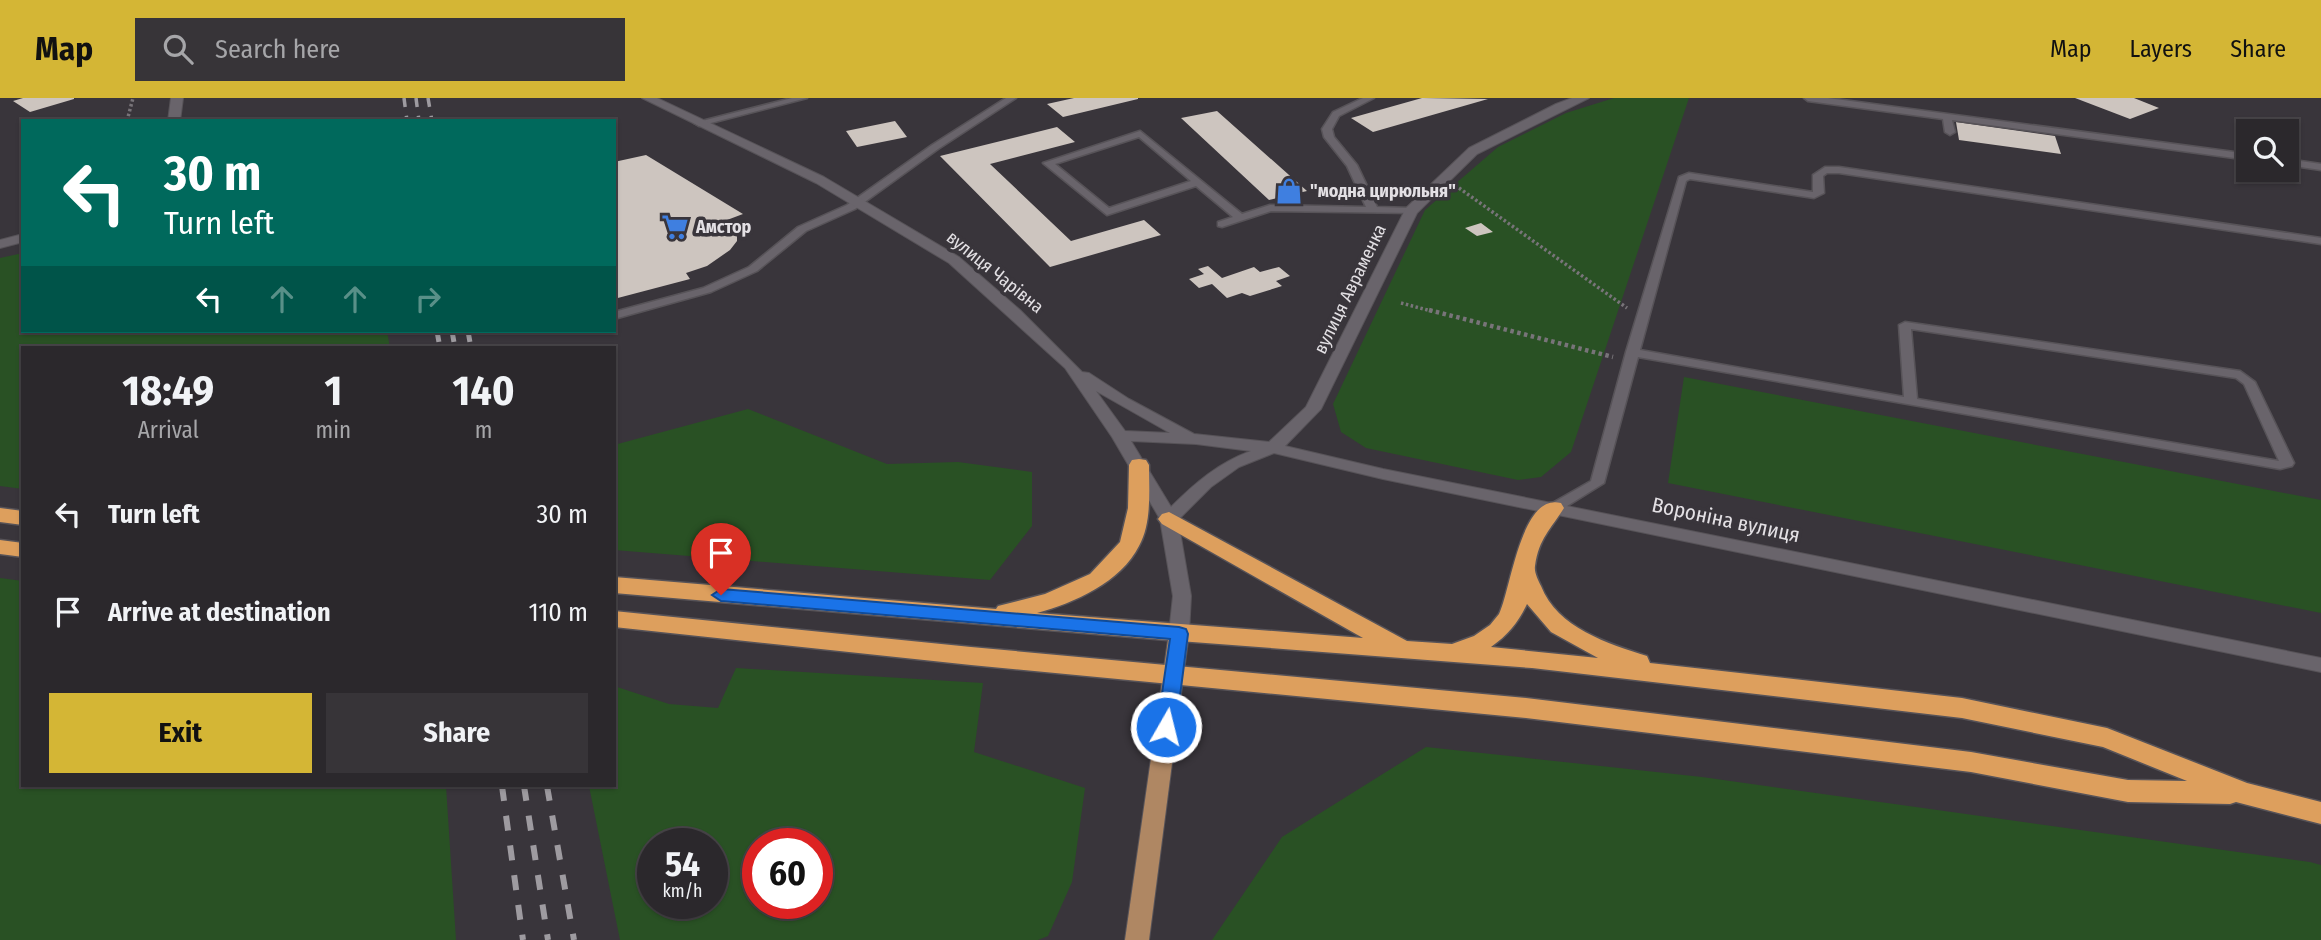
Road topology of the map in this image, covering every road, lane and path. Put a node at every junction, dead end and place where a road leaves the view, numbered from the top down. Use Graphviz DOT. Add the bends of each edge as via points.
graph roads {
  1 [pos="133,98"];
  2 [pos="177,98"];
  3 [pos="648,98"];
  4 [pos="803,98"];
  5 [pos="1012,98"];
  6 [pos="1370,98"];
  7 [pos="1583,98"];
  8 [pos="1808,98"];
  9 [pos="1947,116"];
  10 [pos="128,119"];
  11 [pos="174,119"];
  12 [pos="699,123"];
  13 [pos="1950,132"];
  14 [pos="2236,155"];
  15 [pos="2299,164"];
  16 [pos="2321,167"];
  17 [pos="1198,182"];
  18 [pos="1460,188"];
  19 [pos="860,202"];
  20 [pos="1373,210"];
  21 [pos="1411,211"];
  22 [pos="1241,218"];
  23 [pos="1222,224"];
  24 [pos="21,239"];
  25 [pos="2321,241"];
  26 [pos="0,244"];
  27 [pos="1401,303"];
  28 [pos="616,315"];
  29 [pos="1642,318"];
  30 [pos="1631,357"];
  31 [pos="1070,365"];
  32 [pos="1911,402"];
  33 [pos="1121,436"];
  34 [pos="1196,439"];
  35 [pos="1273,448"];
  36 [pos="1139,465"];
  37 [pos="1554,508"];
  38 [pos="0,515"];
  39 [pos="21,518"];
  40 [pos="1169,519"];
  41 [pos="0,547"];
  42 [pos="21,550"];
  43 [pos="1524,570"];
  44 [pos="616,585"];
  45 [pos="989,617"];
  46 [pos="616,619"];
  47 [pos="1179,634"];
  48 [pos="1405,651"];
  49 [pos="1452,653"];
  50 [pos="2321,665"];
  51 [pos="1174,674"];
  52 [pos="1693,677"];
  53 [pos="2242,793"];
  54 [pos="2321,813"];
  55 [pos="1137,940"];
  1 -- 10 [label="path"];
  2 -- 11 [label="main road"];
  3 -- 12 [label="main road, вулиця Чарівна"];
  4 -- 12 [label="lane"];
  5 -- 19 [label="lane"];
  6 -- 20 [label="lane" via="1336,114 1327,129 1352,165"];
  7 -- 21 [label="main road, вулиця Авраменка" via="1473,151"];
  8 -- 9 [label="lane"];
  9 -- 13 [label="lane"];
  9 -- 14 [label="lane"];
  12 -- 19 [label="main road, вулиця Чарівна"];
  15 -- 16 [label="lane"];
  17 -- 17 [label="lane" via="1140,134 1048,163 1107,212"];
  17 -- 22 [label="lane"];
  18 -- 29 [label="path"];
  19 -- 28 [label="lane" via="802,229 774,255 743,274"];
  19 -- 31 [label="main road, вулиця Чарівна" via="954,260"];
  20 -- 21 [label="lane"];
  20 -- 22 [label="lane" via="1270,208"];
  21 -- 35 [label="main road, вулиця Авраменка" via="1313,408"];
  22 -- 23 [label="lane"];
  24 -- 26 [label="main road"];
  25 -- 29 [label="lane" via="1839,170 1818,175 1819,193 1814,195 1689,176 1682,179"];
  27 -- 30 [label="path"];
  29 -- 30 [label="lane"];
  30 -- 32 [label="lane"];
  30 -- 37 [label="lane" via="1597,483"];
  31 -- 33 [label="main road, вулиця Чарівна"];
  31 -- 34 [label="main road" via="1123,402"];
  32 -- 32 [label="lane" via="2137,442 2287,463 2249,382 2241,375 1905,325"];
  33 -- 34 [label="main road, Вороніна вулиця"];
  33 -- 36 [label="main road, вулиця Чарівна"];
  34 -- 35 [label="main road, Вороніна вулиця"];
  35 -- 37 [label="main road, Вороніна вулиця"];
  35 -- 40 [label="main road" via="1233,463"];
  36 -- 40 [label="main road, вулиця Чарівна"];
  36 -- 45 [label="highway" via="1138,508 1130,544 1098,579 1051,601"];
  37 -- 43 [label="highway" via="1535,531"];
  37 -- 50 [label="main road, Вороніна вулиця"];
  38 -- 39 [label="highway"];
  40 -- 47 [label="main road, вулиця Чарівна" via="1182,596"];
  40 -- 48 [label="highway"];
  41 -- 42 [label="highway"];
  43 -- 49 [label="highway" via="1514,612 1498,632 1478,645"];
  43 -- 52 [label="highway" via="1538,604 1572,635 1615,655"];
  44 -- 45 [label="highway"];
  45 -- 47 [label="highway"];
  46 -- 51 [label="highway"];
  47 -- 48 [label="highway"];
  47 -- 51 [label="main road"];
  48 -- 49 [label="highway"];
  49 -- 52 [label="highway"];
  51 -- 53 [label="highway" via="1812,742 1971,762 2128,791"];
  51 -- 55 [label="main road"];
  52 -- 53 [label="highway" via="1962,708 2107,738"];
  53 -- 54 [label="highway"];
}
